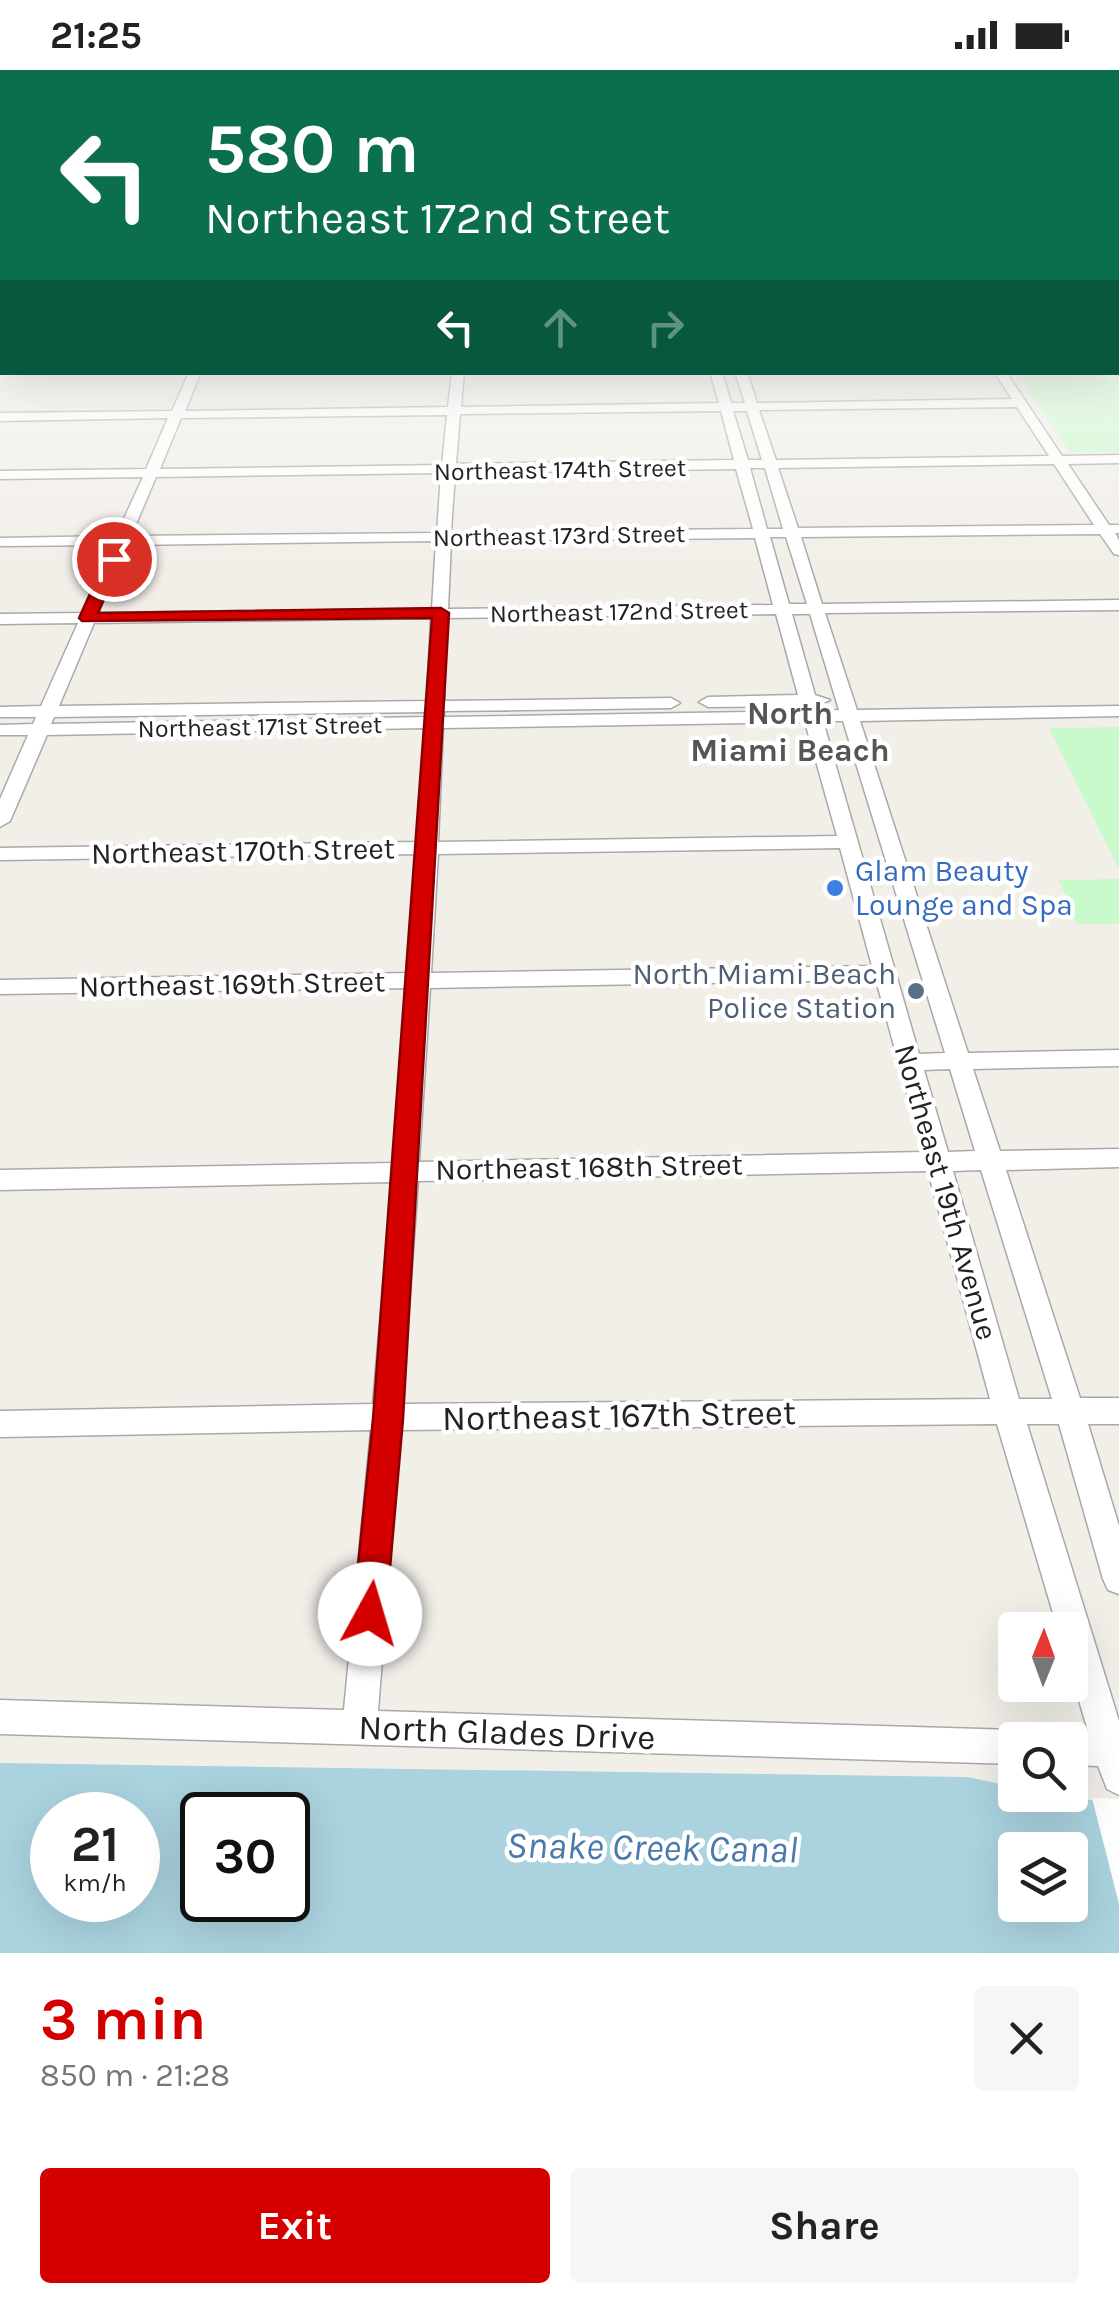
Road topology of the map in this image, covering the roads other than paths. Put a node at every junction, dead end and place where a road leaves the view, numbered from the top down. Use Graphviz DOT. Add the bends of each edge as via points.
graph roads {
  1 [pos="186,391"];
  2 [pos="456,391"];
  3 [pos="721,391"];
  4 [pos="747,391"];
  5 [pos="1013,391"];
  6 [pos="1021,403"];
  7 [pos="752,407"];
  8 [pos="726,408"];
  9 [pos="453,412"];
  10 [pos="175,415"];
  11 [pos="0,417"];
  12 [pos="1119,459"];
  13 [pos="1060,460"];
  14 [pos="742,466"];
  15 [pos="770,466"];
  16 [pos="448,470"];
  17 [pos="150,474"];
  18 [pos="0,475"];
  19 [pos="1111,529"];
  20 [pos="791,532"];
  21 [pos="759,533"];
  22 [pos="443,536"];
  23 [pos="122,540"];
  24 [pos="0,542"];
  25 [pos="1119,551"];
  26 [pos="1119,605"];
  27 [pos="783,609"];
  28 [pos="815,609"];
  29 [pos="441,613"];
  30 [pos="0,618"];
  31 [pos="88,618"];
  32 [pos="1119,697"];
  33 [pos="811,708"];
  34 [pos="846,708"];
  35 [pos="46,711"];
  36 [pos="1119,711"];
  37 [pos="0,712"];
  38 [pos="435,714"];
  39 [pos="0,730"];
  40 [pos="38,730"];
  41 [pos="822,749"];
  42 [pos="858,749"];
  43 [pos="0,821"];
  44 [pos="846,842"];
  45 [pos="428,849"];
  46 [pos="0,854"];
  47 [pos="905,895"];
  48 [pos="862,896"];
  49 [pos="884,973"];
  50 [pos="417,981"];
  51 [pos="0,987"];
  52 [pos="1119,1058"];
  53 [pos="909,1062"];
  54 [pos="958,1062"];
  55 [pos="1119,1158"];
  56 [pos="990,1160"];
  57 [pos="938,1161"];
  58 [pos="406,1171"];
  59 [pos="0,1180"];
  60 [pos="1008,1411"];
  61 [pos="1070,1411"];
  62 [pos="1119,1411"];
  63 [pos="388,1419"];
  64 [pos="0,1424"];
  65 [pos="1119,1579"];
  66 [pos="0,1717"];
  67 [pos="359,1728"];
  68 [pos="998,1747"];
  69 [pos="1088,1754"];
  70 [pos="1115,1763"];
  1 -- 10 [label="street"];
  2 -- 9 [label="street"];
  3 -- 8 [label="street, Northeast 19th Avenue"];
  4 -- 7 [label="street, Northeast 19th Avenue"];
  5 -- 6 [label="street"];
  6 -- 7 [label="street"];
  6 -- 13 [label="street"];
  7 -- 8 [label="street"];
  7 -- 15 [label="street, Northeast 19th Avenue"];
  8 -- 9 [label="street"];
  8 -- 14 [label="street, Northeast 19th Avenue"];
  9 -- 10 [label="street"];
  9 -- 16 [label="street"];
  10 -- 11 [label="street"];
  10 -- 17 [label="street"];
  12 -- 13 [label="street, Northeast 174th Street"];
  13 -- 15 [label="street, Northeast 174th Street"];
  13 -- 19 [label="street"];
  14 -- 15 [label="street, Northeast 174th Street"];
  14 -- 16 [label="street, Northeast 174th Street"];
  14 -- 21 [label="street, Northeast 19th Avenue"];
  15 -- 20 [label="street, Northeast 19th Avenue"];
  16 -- 17 [label="street, Northeast 174th Street"];
  16 -- 22 [label="street"];
  17 -- 18 [label="street, Northeast 174th Street"];
  17 -- 23 [label="street"];
  19 -- 20 [label="street, Northeast 173rd Street"];
  19 -- 25 [label="street"];
  20 -- 21 [label="street, Northeast 173rd Street"];
  20 -- 28 [label="street, Northeast 19th Avenue"];
  21 -- 22 [label="street, Northeast 173rd Street"];
  21 -- 27 [label="street, Northeast 19th Avenue"];
  22 -- 23 [label="street, Northeast 173rd Street"];
  22 -- 29 [label="street"];
  23 -- 24 [label="street, Northeast 173rd Street"];
  23 -- 31 [label="street"];
  26 -- 28 [label="street, Northeast 172nd Street"];
  27 -- 28 [label="street, Northeast 172nd Street"];
  27 -- 29 [label="street, Northeast 172nd Street"];
  27 -- 33 [label="street, Northeast 19th Avenue"];
  28 -- 34 [label="street, Northeast 19th Avenue"];
  29 -- 31 [label="street, Northeast 172nd Street"];
  29 -- 38 [label="street"];
  30 -- 31 [label="street, Northeast 172nd Street"];
  31 -- 35 [label="street"];
  32 -- 34 [label="street, Northeast 171st Street"];
  33 -- 34 [label="street, Northeast 171st Street"];
  33 -- 38 [label="street, Northeast 171st Street"];
  33 -- 41 [label="street, Northeast 19th Avenue"];
  34 -- 36 [label="street, Northeast 171st Street"];
  34 -- 42 [label="street, Northeast 19th Avenue"];
  35 -- 37 [label="street, Northeast 171st Street"];
  35 -- 38 [label="street, Northeast 171st Street"];
  35 -- 40 [label="street"];
  38 -- 40 [label="street, Northeast 171st Street"];
  38 -- 45 [label="street"];
  39 -- 40 [label="street, Northeast 171st Street"];
  40 -- 43 [label="street"];
  41 -- 42 [label="street"];
  41 -- 44 [label="street, Northeast 19th Avenue"];
  42 -- 47 [label="street, Northeast 19th Avenue"];
  44 -- 45 [label="street, Northeast 170th Street"];
  44 -- 48 [label="street, Northeast 19th Avenue"];
  45 -- 46 [label="street, Northeast 170th Street"];
  45 -- 50 [label="street"];
  47 -- 48 [label="street"];
  47 -- 54 [label="street, Northeast 19th Avenue"];
  48 -- 49 [label="street, Northeast 19th Avenue"];
  49 -- 50 [label="street, Northeast 169th Street"];
  49 -- 53 [label="street, Northeast 19th Avenue"];
  50 -- 51 [label="street, Northeast 169th Street"];
  50 -- 58 [label="street"];
  52 -- 54 [label="street"];
  53 -- 54 [label="street"];
  53 -- 57 [label="street, Northeast 19th Avenue"];
  54 -- 56 [label="street, Northeast 19th Avenue"];
  55 -- 56 [label="street, Northeast 168th Street"];
  56 -- 57 [label="street, Northeast 168th Street"];
  56 -- 61 [label="street, Northeast 19th Avenue"];
  57 -- 58 [label="street, Northeast 168th Street"];
  57 -- 60 [label="street, Northeast 19th Avenue"];
  58 -- 59 [label="street, Northeast 168th Street"];
  58 -- 63 [label="street"];
  60 -- 61 [label="street, Northeast 167th Street"];
  60 -- 63 [label="street, Northeast 167th Street"];
  60 -- 70 [label="street, Northeast 19th Avenue"];
  61 -- 62 [label="street, Northeast 167th Street"];
  61 -- 65 [label="street, Northeast 19th Avenue"];
  63 -- 64 [label="street, Northeast 167th Street"];
  63 -- 67 [label="street"];
  66 -- 67 [label="street, North Glades Drive"];
  67 -- 68 [label="street, North Glades Drive"];
  69 -- 70 [label="street"];
}
